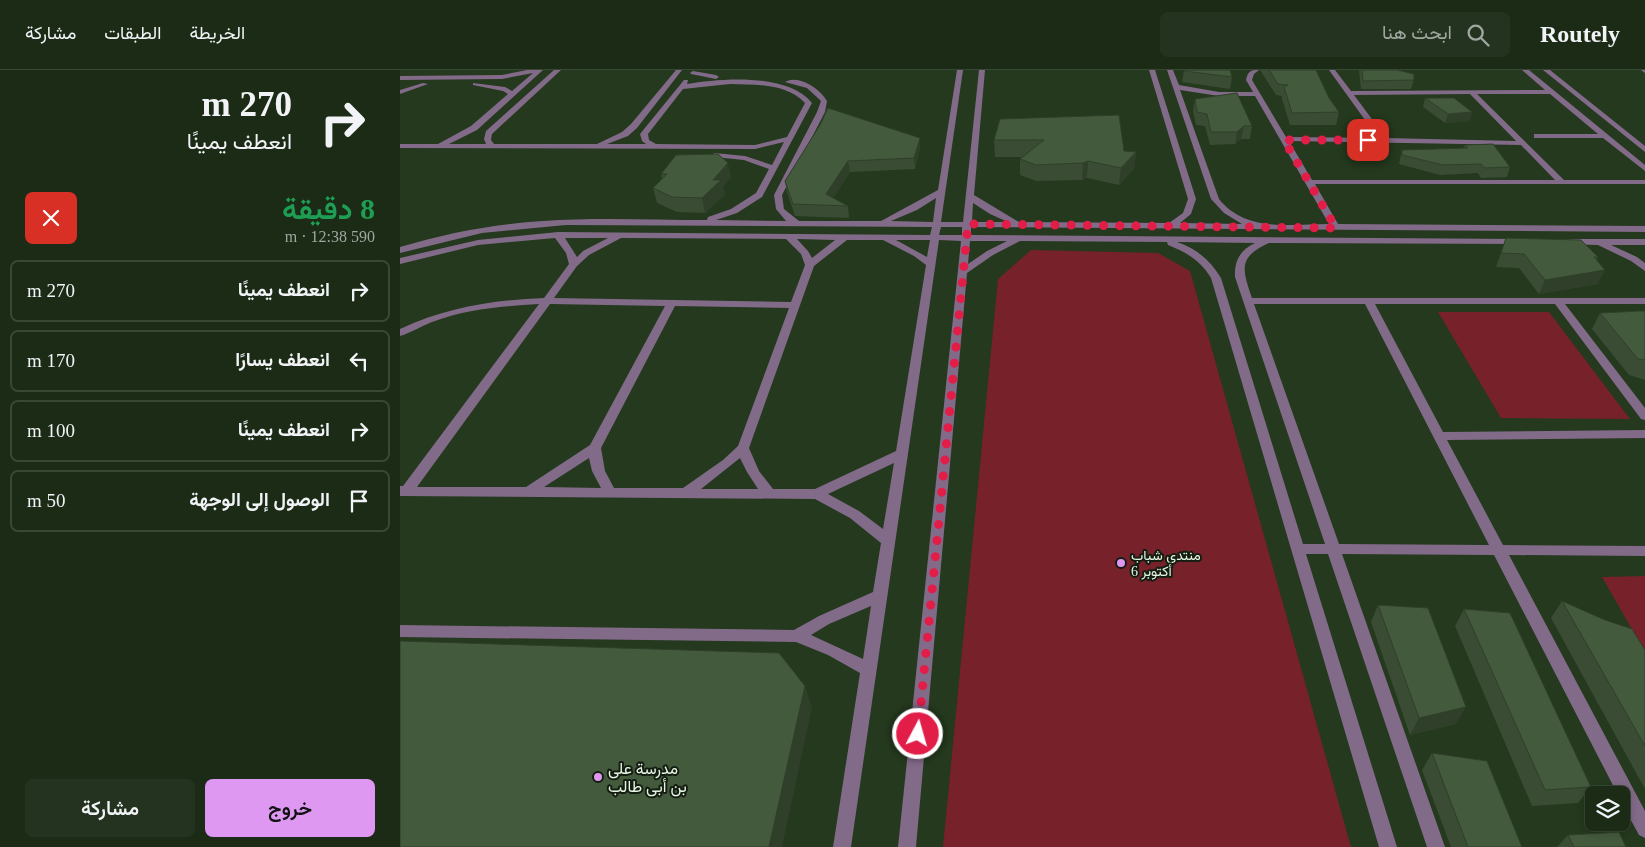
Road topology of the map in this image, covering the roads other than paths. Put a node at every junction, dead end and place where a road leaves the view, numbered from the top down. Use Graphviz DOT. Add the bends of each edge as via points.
graph roads {
  1 [pos="538,70"];
  2 [pos="558,70"];
  3 [pos="679,70"];
  4 [pos="982,70"];
  5 [pos="1152,70"];
  6 [pos="1170,70"];
  7 [pos="1256,70"];
  8 [pos="1332,70"];
  9 [pos="1525,70"];
  10 [pos="1546,70"];
  11 [pos="958,71"];
  12 [pos="694,72"];
  13 [pos="400,78"];
  14 [pos="480,78"];
  15 [pos="734,80"];
  16 [pos="400,84"];
  17 [pos="425,84"];
  18 [pos="472,84"];
  19 [pos="682,87"];
  20 [pos="1176,87"];
  21 [pos="400,92"];
  22 [pos="1472,92"];
  23 [pos="1552,92"];
  24 [pos="1349,93"];
  25 [pos="512,94"];
  26 [pos="1219,94"];
  27 [pos="1257,94"];
  28 [pos="1186,98"];
  29 [pos="634,126"];
  30 [pos="496,127"];
  31 [pos="649,127"];
  32 [pos="474,128"];
  33 [pos="1537,136"];
  34 [pos="1604,136"];
  35 [pos="791,138"];
  36 [pos="1284,140"];
  37 [pos="1384,141"];
  38 [pos="1522,142"];
  39 [pos="400,146"];
  40 [pos="435,147"];
  41 [pos="493,147"];
  42 [pos="592,147"];
  43 [pos="655,147"];
  44 [pos="735,147"];
  45 [pos="1645,150"];
  46 [pos="400,154"];
  47 [pos="729,155"];
  48 [pos="774,168"];
  49 [pos="1645,170"];
  50 [pos="1309,182"];
  51 [pos="1562,182"];
  52 [pos="1645,182"];
  53 [pos="942,191"];
  54 [pos="759,195"];
  55 [pos="778,195"];
  56 [pos="971,197"];
  57 [pos="1203,199"];
  58 [pos="698,223"];
  59 [pos="798,224"];
  60 [pos="877,224"];
  61 [pos="1022,225"];
  62 [pos="1170,227"];
  63 [pos="1260,228"];
  64 [pos="1336,228"];
  65 [pos="1584,229"];
  66 [pos="1632,229"];
  67 [pos="1645,229"];
  68 [pos="936,230"];
  69 [pos="967,230"];
  70 [pos="558,235"];
  71 [pos="622,235"];
  72 [pos="788,236"];
  73 [pos="848,236"];
  74 [pos="878,236"];
  75 [pos="1021,238"];
  76 [pos="1164,240"];
  77 [pos="1270,240"];
  78 [pos="1526,242"];
  79 [pos="1556,242"];
  80 [pos="1595,242"];
  81 [pos="1645,242"];
  82 [pos="400,250"];
  83 [pos="400,261"];
  84 [pos="929,263"];
  85 [pos="574,264"];
  86 [pos="810,264"];
  87 [pos="1645,268"];
  88 [pos="962,272"];
  89 [pos="546,301"];
  90 [pos="1248,301"];
  91 [pos="1368,301"];
  92 [pos="1558,301"];
  93 [pos="1645,302"];
  94 [pos="672,303"];
  95 [pos="795,305"];
  96 [pos="400,333"];
  97 [pos="1645,416"];
  98 [pos="1645,434"];
  99 [pos="1439,436"];
  100 [pos="596,448"];
  101 [pos="743,448"];
  102 [pos="901,454"];
  103 [pos="404,491"];
  104 [pos="528,492"];
  105 [pos="610,492"];
  106 [pos="687,492"];
  107 [pos="768,492"];
  108 [pos="817,494"];
  109 [pos="888,541"];
  110 [pos="1298,549"];
  111 [pos="1334,550"];
  112 [pos="1499,551"];
  113 [pos="1645,552"];
  114 [pos="881,595"];
  115 [pos="400,631"];
  116 [pos="796,636"];
  117 [pos="868,670"];
  118 [pos="1645,829"];
  119 [pos="842,847"];
  120 [pos="907,847"];
  121 [pos="1388,847"];
  122 [pos="1436,847"];
  1 -- 14 [label="street"];
  1 -- 25 [label="street"];
  2 -- 30 [label="street"];
  3 -- 29 [label="street"];
  4 -- 56 [label="street"];
  5 -- 57 [label="street"];
  6 -- 20 [label="street"];
  7 -- 27 [label="street" via="1249,80"];
  8 -- 24 [label="street"];
  9 -- 23 [label="street"];
  10 -- 45 [label="street"];
  11 -- 53 [label="street"];
  12 -- 15 [label="street"];
  12 -- 19 [label="street"];
  13 -- 14 [label="street"];
  14 -- 18 [label="street" via="481,81"];
  15 -- 19 [label="street"];
  15 -- 35 [label="street" via="784,87 805,96 809,103"];
  15 -- 55 [label="street" via="794,82 820,93 824,101 822,112"];
  16 -- 17 [label="street"];
  17 -- 18 [label="street"];
  17 -- 21 [label="street"];
  18 -- 25 [label="street" via="504,89"];
  19 -- 31 [label="street"];
  20 -- 26 [label="street"];
  20 -- 28 [label="street"];
  22 -- 23 [label="street"];
  22 -- 24 [label="street"];
  22 -- 38 [label="street"];
  23 -- 34 [label="street"];
  24 -- 37 [label="street"];
  25 -- 32 [label="street"];
  26 -- 27 [label="street"];
  26 -- 28 [label="street"];
  27 -- 36 [label="street"];
  28 -- 57 [label="street"];
  29 -- 31 [label="street" via="638,130"];
  29 -- 42 [label="street" via="618,138"];
  30 -- 32 [label="street" via="484,131"];
  30 -- 41 [label="street" via="487,138"];
  31 -- 43 [label="street" via="644,134 646,141"];
  32 -- 40 [label="street"];
  33 -- 34 [label="street"];
  34 -- 49 [label="street"];
  35 -- 44 [label="street" via="764,145"];
  35 -- 48 [label="street"];
  36 -- 37 [label="street"];
  36 -- 50 [label="street"];
  37 -- 38 [label="street"];
  38 -- 51 [label="street"];
  39 -- 40 [label="street"];
  40 -- 41 [label="street"];
  41 -- 42 [label="street"];
  42 -- 43 [label="street"];
  43 -- 44 [label="street"];
  44 -- 47 [label="street" via="740,151"];
  46 -- 47 [label="street"];
  47 -- 48 [label="street"];
  48 -- 54 [label="street"];
  50 -- 51 [label="street"];
  50 -- 64 [label="street"];
  51 -- 52 [label="street"];
  53 -- 60 [label="street"];
  53 -- 68 [label="street"];
  54 -- 55 [label="street" via="767,199"];
  54 -- 58 [label="street" via="734,211"];
  55 -- 59 [label="street" via="780,211"];
  56 -- 61 [label="street" via="993,212"];
  56 -- 69 [label="street"];
  57 -- 62 [label="street"];
  57 -- 63 [label="street"];
  58 -- 59 [label="street"];
  58 -- 82 [label="street" via="532,224 455,235"];
  59 -- 60 [label="street"];
  60 -- 68 [label="street"];
  61 -- 62 [label="street"];
  61 -- 69 [label="street"];
  62 -- 63 [label="street"];
  63 -- 64 [label="street"];
  64 -- 65 [label="street"];
  65 -- 66 [label="street"];
  65 -- 80 [label="street" via="1586,236"];
  66 -- 67 [label="street"];
  66 -- 81 [label="street"];
  68 -- 69 [label="street"];
  68 -- 74 [label="street"];
  68 -- 84 [label="street"];
  69 -- 75 [label="street"];
  69 -- 88 [label="street"];
  70 -- 71 [label="street"];
  70 -- 83 [label="street" via="490,240"];
  70 -- 85 [label="street" via="571,253"];
  71 -- 72 [label="street"];
  71 -- 85 [label="street" via="586,253"];
  72 -- 73 [label="street"];
  72 -- 86 [label="street" via="805,253"];
  73 -- 74 [label="street"];
  73 -- 86 [label="street"];
  74 -- 84 [label="street" via="903,246"];
  75 -- 76 [label="street"];
  75 -- 88 [label="street"];
  76 -- 77 [label="street"];
  76 -- 110 [label="street" via="1198,256 1210,266 1216,278"];
  77 -- 78 [label="street"];
  77 -- 90 [label="street" via="1249,250 1238,266"];
  79 -- 80 [label="street"];
  80 -- 81 [label="street"];
  80 -- 87 [label="street" via="1634,259"];
  84 -- 102 [label="street"];
  85 -- 89 [label="street"];
  86 -- 95 [label="street"];
  88 -- 120 [label="street"];
  89 -- 94 [label="street"];
  89 -- 96 [label="street" via="468,307 439,315"];
  89 -- 103 [label="street"];
  90 -- 91 [label="street"];
  90 -- 111 [label="street"];
  91 -- 92 [label="street"];
  91 -- 99 [label="street"];
  92 -- 93 [label="street"];
  92 -- 97 [label="street"];
  94 -- 95 [label="street"];
  94 -- 100 [label="street"];
  95 -- 101 [label="street"];
  98 -- 99 [label="street"];
  99 -- 112 [label="street"];
  100 -- 104 [label="street"];
  100 -- 105 [label="street" via="595,464"];
  101 -- 106 [label="street"];
  101 -- 107 [label="street" via="747,464"];
  102 -- 108 [label="street"];
  102 -- 109 [label="street"];
  103 -- 104 [label="street"];
  104 -- 105 [label="street"];
  105 -- 106 [label="street"];
  106 -- 107 [label="street"];
  107 -- 108 [label="street"];
  108 -- 109 [label="street" via="843,506"];
  109 -- 114 [label="street"];
  110 -- 111 [label="street"];
  110 -- 121 [label="street"];
  111 -- 112 [label="street"];
  111 -- 122 [label="street"];
  112 -- 113 [label="street"];
  112 -- 118 [label="street"];
  114 -- 116 [label="street"];
  114 -- 117 [label="street"];
  115 -- 116 [label="street"];
  116 -- 117 [label="street" via="821,644"];
  117 -- 119 [label="street"];
}
